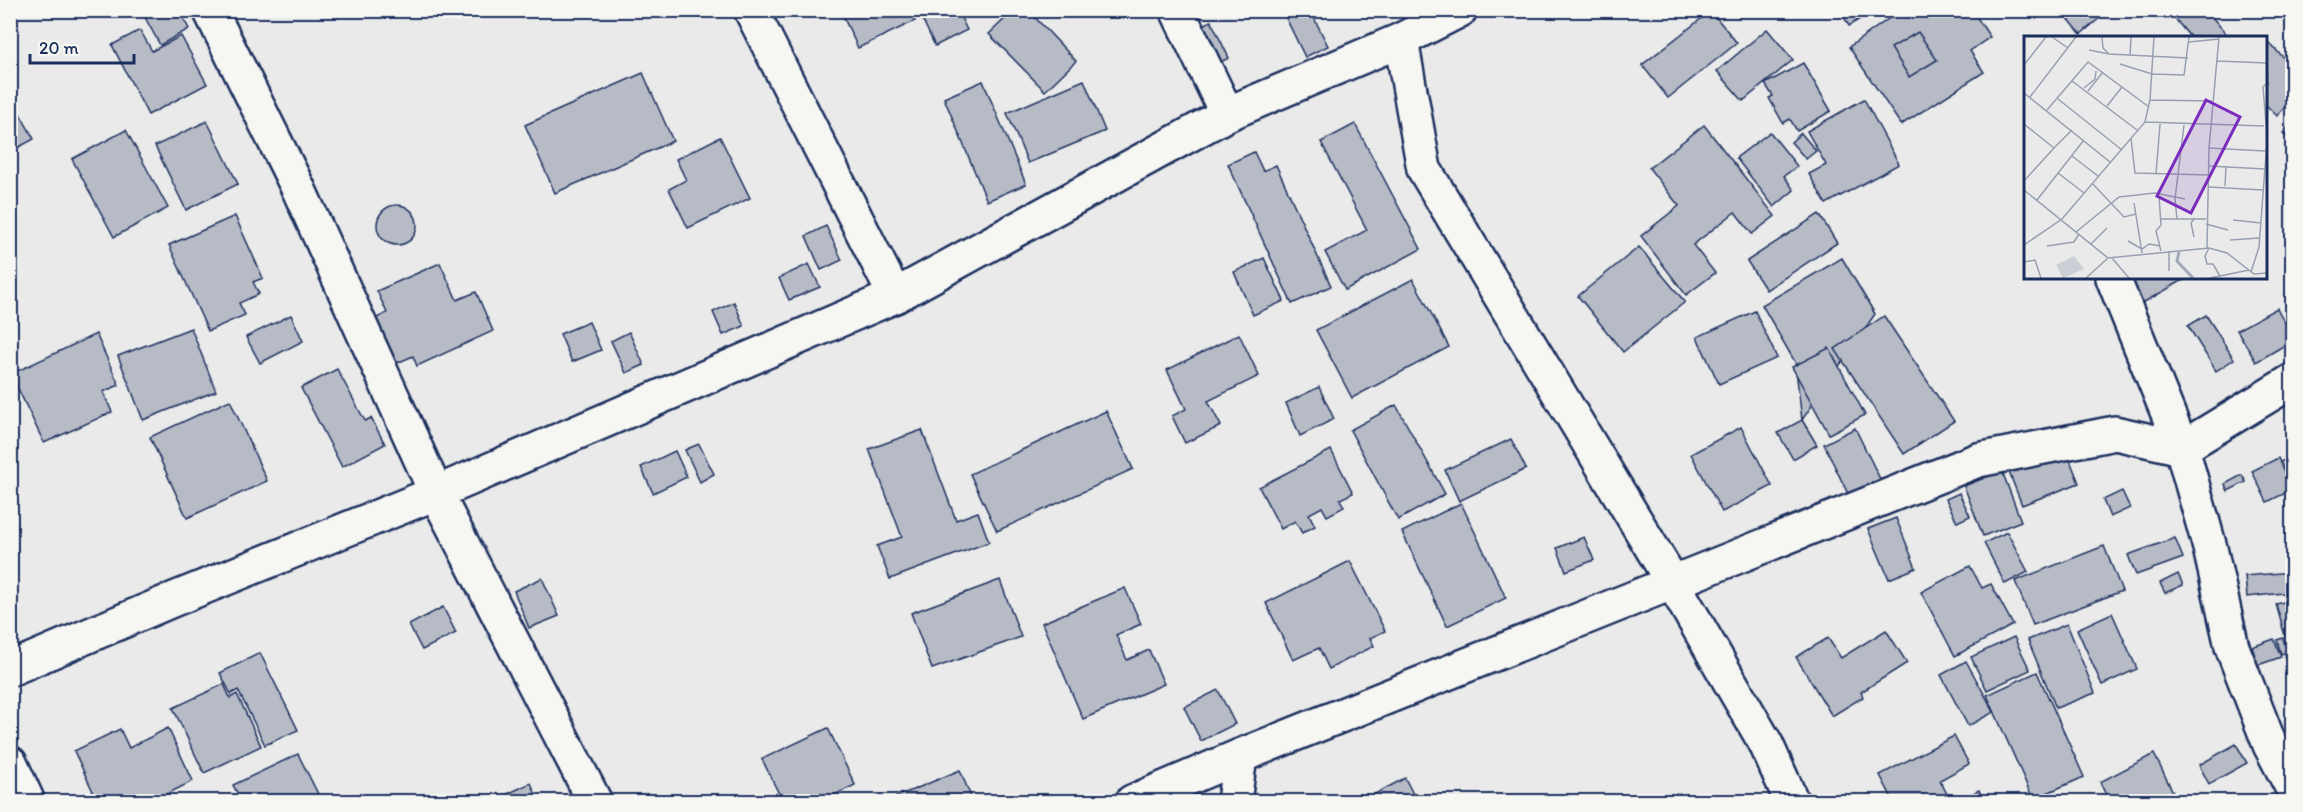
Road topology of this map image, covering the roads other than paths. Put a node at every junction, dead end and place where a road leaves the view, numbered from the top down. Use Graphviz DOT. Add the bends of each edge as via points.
graph roads {
  1 [pos="210,10"];
  2 [pos="751,10"];
  3 [pos="1177,10"];
  4 [pos="1460,10"];
  5 [pos="1401,40"];
  6 [pos="1227,114"];
  7 [pos="2113,279"];
  8 [pos="895,296"];
  9 [pos="2292,381"];
  10 [pos="2182,448"];
  11 [pos="436,493"];
  12 [pos="1673,583"];
  13 [pos="10,669"];
  14 [pos="1240,756"];
  15 [pos="10,763"];
  16 [pos="2292,788"];
  17 [pos="28,801"];
  18 [pos="594,801"];
  19 [pos="1132,801"];
  20 [pos="1234,801"];
  21 [pos="1792,801"];
  22 [pos="2290,801"];
  1 -- 11 [label="street" via="299,190"];
  2 -- 8 [label="street"];
  3 -- 6 [label="street"];
  4 -- 5 [label="street"];
  5 -- 6 [label="street"];
  5 -- 12 [label="street" via="1424,170"];
  6 -- 8 [label="street"];
  7 -- 10 [label="street"];
  8 -- 11 [label="street"];
  9 -- 10 [label="street"];
  10 -- 12 [label="street" via="2115,433 1978,460"];
  10 -- 16 [label="street" via="2232,647 2270,746"];
  11 -- 13 [label="street"];
  11 -- 18 [label="street"];
  12 -- 14 [label="street"];
  12 -- 21 [label="street" via="1766,744"];
  14 -- 19 [label="street"];
  14 -- 20 [label="street"];
  15 -- 17 [label="street"];
  16 -- 22 [label="street"];
}
